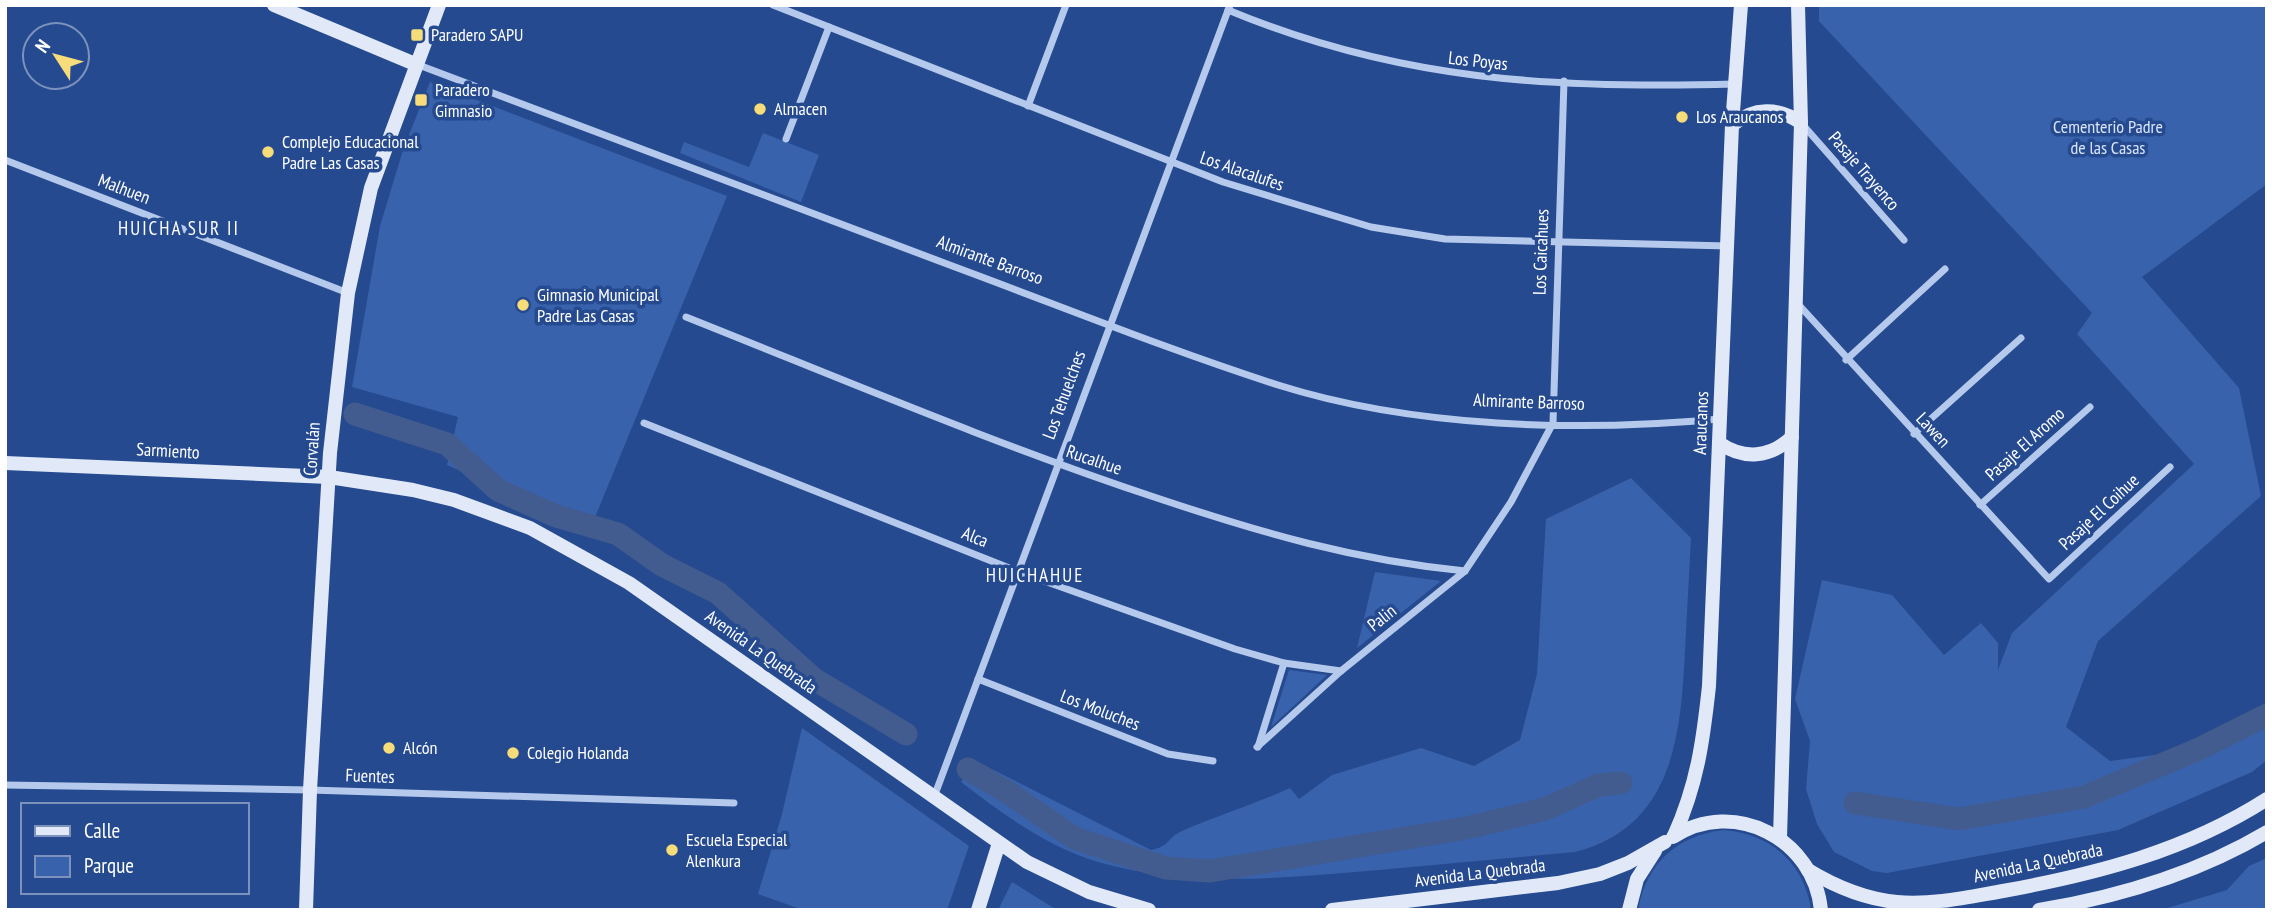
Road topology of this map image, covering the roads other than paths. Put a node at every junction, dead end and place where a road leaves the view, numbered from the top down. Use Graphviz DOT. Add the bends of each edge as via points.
graph roads {
  1 [pos="274,5"];
  2 [pos="439,5"];
  3 [pos="773,5"];
  4 [pos="1066,5"];
  5 [pos="1741,5"];
  6 [pos="1798,5"];
  7 [pos="1229,8"];
  8 [pos="829,27"];
  9 [pos="415,64"];
  10 [pos="1564,81"];
  11 [pos="1735,84"];
  12 [pos="1028,106"];
  13 [pos="1801,123"];
  14 [pos="1732,125"];
  15 [pos="786,138"];
  16 [pos="5,160"];
  17 [pos="1172,163"];
  18 [pos="1904,240"];
  19 [pos="1557,243"];
  20 [pos="1728,246"];
  21 [pos="1945,269"];
  22 [pos="348,293"];
  23 [pos="1796,301"];
  24 [pos="687,317"];
  25 [pos="1111,325"];
  26 [pos="2021,338"];
  27 [pos="1846,360"];
  28 [pos="2090,407"];
  29 [pos="1720,419"];
  30 [pos="644,423"];
  31 [pos="1553,424"];
  32 [pos="1914,433"];
  33 [pos="1792,438"];
  34 [pos="1719,443"];
  35 [pos="5,463"];
  36 [pos="1059,465"];
  37 [pos="2170,467"];
  38 [pos="329,477"];
  39 [pos="1980,505"];
  40 [pos="1465,571"];
  41 [pos="1019,572"];
  42 [pos="2049,579"];
  43 [pos="1284,663"];
  44 [pos="1341,671"];
  45 [pos="978,679"];
  46 [pos="1213,761"];
  47 [pos="5,785"];
  48 [pos="310,790"];
  49 [pos="934,798"];
  50 [pos="2267,799"];
  51 [pos="734,803"];
  52 [pos="2267,832"];
  53 [pos="1780,838"];
  54 [pos="1670,839"];
  55 [pos="999,844"];
  56 [pos="1808,870"];
  57 [pos="306,910"];
  58 [pos="978,910"];
  59 [pos="1149,910"];
  60 [pos="1332,910"];
  61 [pos="1629,910"];
  62 [pos="1821,910"];
  63 [pos="2039,910"];
  1 -- 9 [label="main road, Almirante Barroso"];
  2 -- 9 [label="main road, Corvalán"];
  3 -- 8 [label="street, Los Alacalufes"];
  4 -- 12 [label="street"];
  5 -- 11 [label="main road, Araucanos"];
  6 -- 13 [label="main road"];
  7 -- 10 [label="street, Los Poyas" via="1312,43 1399,65 1481,78"];
  7 -- 17 [label="street, Los Tehuelches"];
  8 -- 12 [label="street, Los Alacalufes"];
  8 -- 15 [label="street"];
  9 -- 22 [label="main road, Corvalán" via="371,188"];
  9 -- 25 [label="street, Almirante Barroso"];
  10 -- 11 [label="street, Los Poyas"];
  10 -- 19 [label="street, Los Caicahues"];
  11 -- 14 [label="main road, Araucanos"];
  12 -- 17 [label="street, Los Alacalufes"];
  13 -- 14 [label="main road" via="1768,110 1749,114"];
  13 -- 18 [label="street, Pasaje Trayenco"];
  13 -- 23 [label="main road"];
  14 -- 20 [label="main road, Araucanos"];
  16 -- 22 [label="street, Malhuen"];
  17 -- 19 [label="street, Los Alacalufes" via="1275,200 1398,233"];
  17 -- 25 [label="street, Los Tehuelches"];
  19 -- 20 [label="street, Los Alacalufes"];
  19 -- 31 [label="street, Los Caicahues"];
  20 -- 29 [label="main road, Araucanos"];
  21 -- 27 [label="street"];
  22 -- 38 [label="main road, Corvalán"];
  23 -- 27 [label="street, Lawen"];
  23 -- 33 [label="main road"];
  24 -- 36 [label="street, Rucalhue"];
  25 -- 31 [label="street, Almirante Barroso" via="1321,396 1443,416"];
  25 -- 36 [label="street, Los Tehuelches"];
  26 -- 32 [label="street"];
  27 -- 32 [label="street, Lawen"];
  28 -- 39 [label="street, Pasaje El Aromo"];
  29 -- 31 [label="street, Almirante Barroso"];
  29 -- 34 [label="main road, Araucanos"];
  30 -- 41 [label="street, Alca"];
  31 -- 40 [label="street, Palin" via="1511,502"];
  32 -- 39 [label="street, Lawen"];
  33 -- 34 [label="main road" via="1775,450 1754,455"];
  33 -- 53 [label="main road"];
  34 -- 54 [label="main road, Araucanos" via="1703,744 1691,798"];
  35 -- 38 [label="main road, Sarmiento"];
  36 -- 40 [label="street, Rucalhue" via="1326,550"];
  36 -- 41 [label="street, Los Tehuelches"];
  37 -- 42 [label="street, Pasaje El Coihue"];
  38 -- 48 [label="main road, Corvalán"];
  38 -- 49 [label="main road, Avenida La Quebrada" via="454,500 564,545 640,590"];
  39 -- 42 [label="street, Lawen"];
  40 -- 44 [label="street, Palin"];
  41 -- 43 [label="street, Alca"];
  41 -- 45 [label="street, Los Tehuelches"];
  43 -- 44 [label="street, Alca"];
  43 -- 44 [label="street, Palin" via="1257,747"];
  45 -- 46 [label="street, Los Moluches" via="1168,754"];
  45 -- 49 [label="street, Los Tehuelches"];
  47 -- 48 [label="street, Fuentes"];
  48 -- 51 [label="street, Fuentes"];
  48 -- 57 [label="main road, Corvalán"];
  49 -- 55 [label="main road, Avenida La Quebrada"];
  50 -- 56 [label="main road, Avenida La Quebrada" via="2154,855 2076,877 1948,900 1876,899 1841,888"];
  52 -- 63 [label="main road" via="2230,853 2151,884"];
  53 -- 54 [label="main road, Avenida La Quebrada" via="1755,826 1724,821 1693,826"];
  53 -- 56 [label="main road"];
  54 -- 60 [label="main road, Avenida La Quebrada" via="1628,863 1558,883"];
  54 -- 61 [label="main road" via="1640,872"];
  55 -- 58 [label="main road"];
  55 -- 59 [label="main road, Avenida La Quebrada" via="1057,879"];
  56 -- 62 [label="main road"];
}
